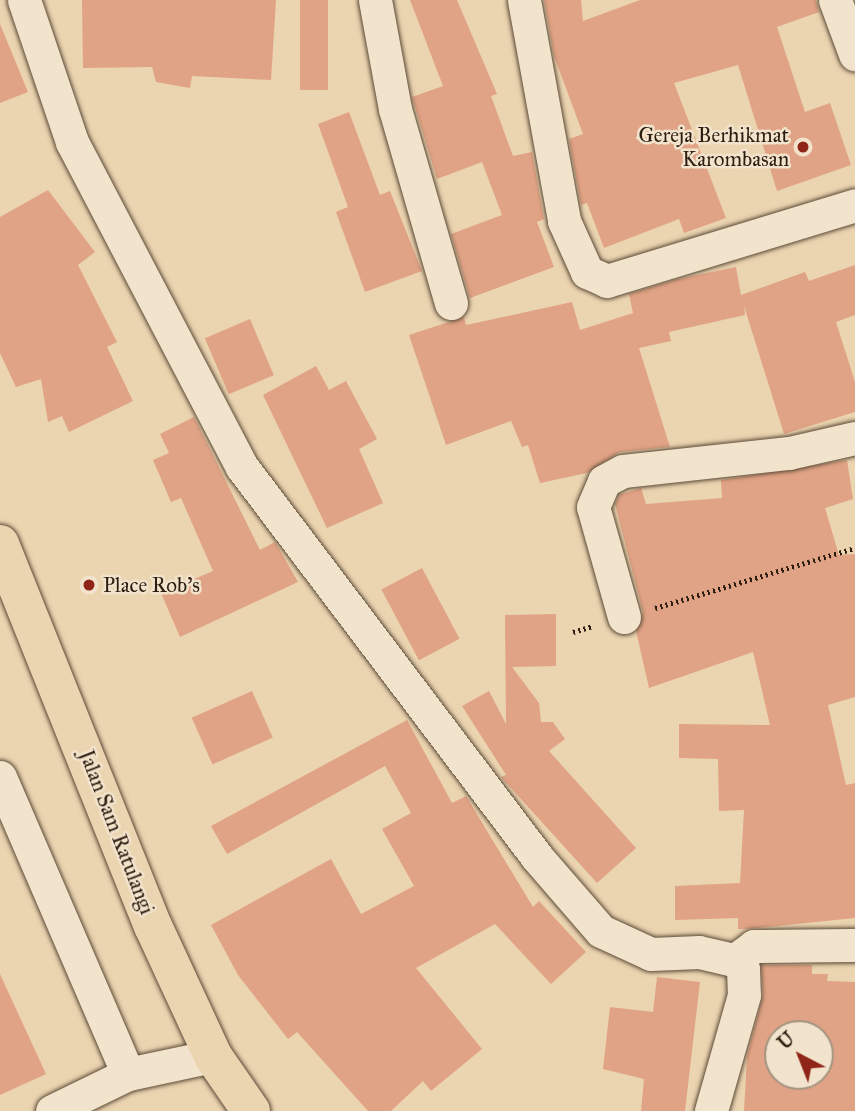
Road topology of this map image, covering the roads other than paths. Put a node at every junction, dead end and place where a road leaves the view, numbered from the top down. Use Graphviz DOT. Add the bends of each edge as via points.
graph roads {
  1 [pos="24,0"];
  2 [pos="375,0"];
  3 [pos="524,0"];
  4 [pos="835,0"];
  5 [pos="855,54"];
  6 [pos="855,205"];
  7 [pos="451,303"];
  8 [pos="855,438"];
  9 [pos="0,544"];
  10 [pos="624,617"];
  11 [pos="0,777"];
  12 [pos="855,945"];
  13 [pos="735,960"];
  14 [pos="213,1056"];
  15 [pos="128,1074"];
  16 [pos="52,1111"];
  17 [pos="251,1111"];
  18 [pos="711,1111"];
  1 -- 13 [label="street" via="72,142 242,467 536,856 601,931 651,954 699,952"];
  2 -- 7 [label="street" via="395,109"];
  3 -- 6 [label="street" via="564,221 587,272 607,281"];
  4 -- 5 [label="street"];
  8 -- 10 [label="street" via="789,453 623,471 604,481 593,507"];
  9 -- 14 [label="highway, Jalan Sam Ratulangi" via="153,926"];
  11 -- 15 [label="street"];
  12 -- 13 [label="street" via="754,946"];
  13 -- 18 [label="street" via="747,976 744,995"];
  14 -- 15 [label="street"];
  14 -- 17 [label="highway, Jalan Sam Ratulangi"];
  15 -- 16 [label="street"];
}
